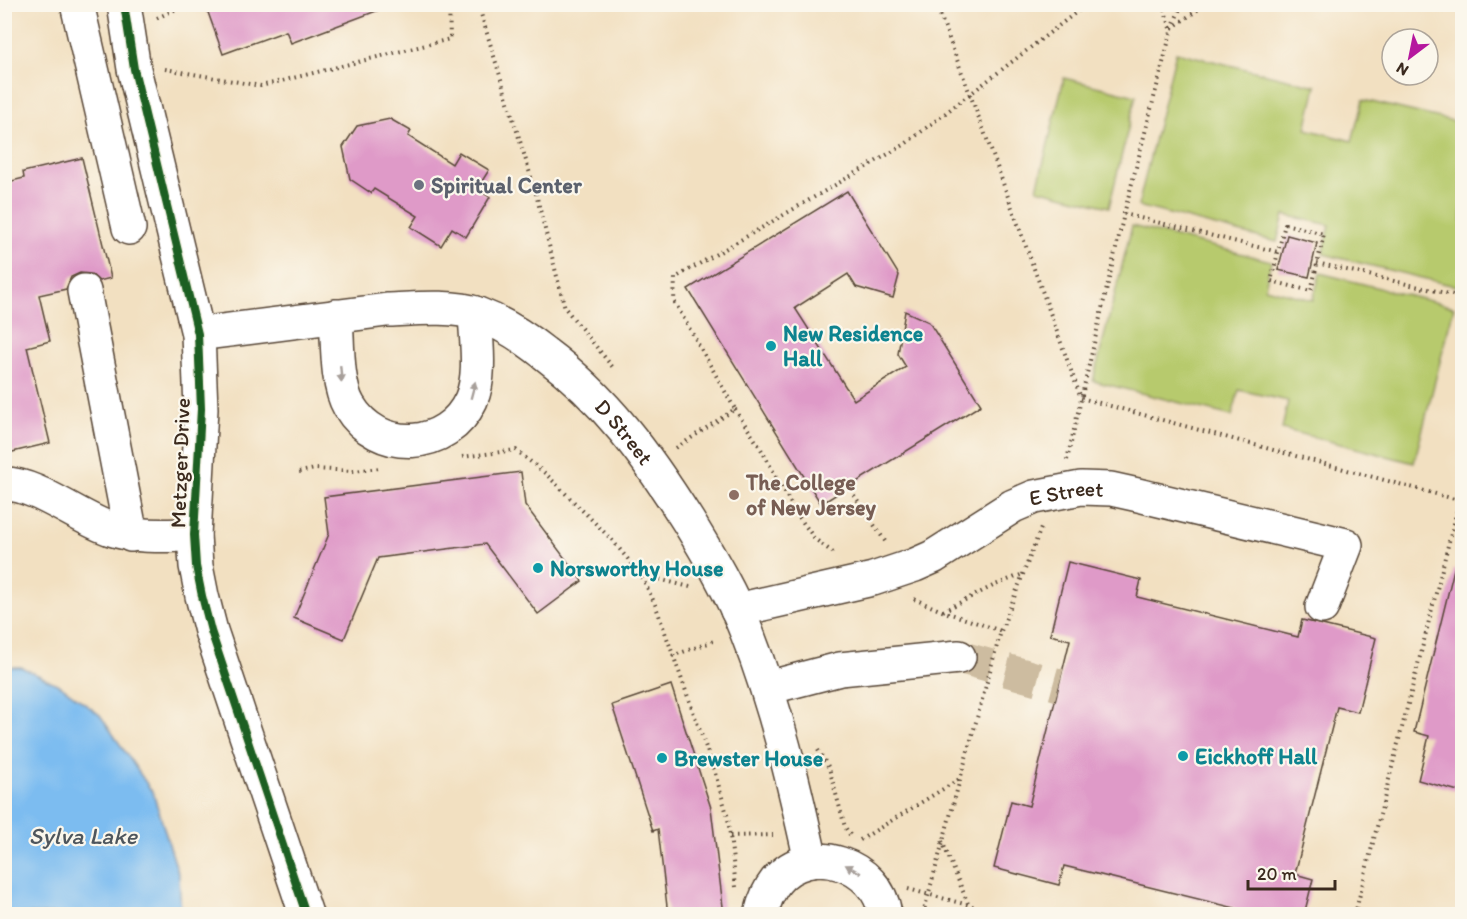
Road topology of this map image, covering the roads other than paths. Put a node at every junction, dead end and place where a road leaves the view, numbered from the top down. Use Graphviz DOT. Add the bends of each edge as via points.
graph roads {
  1 [pos="77,4"];
  2 [pos="136,13"];
  3 [pos="129,228"];
  4 [pos="84,291"];
  5 [pos="476,313"];
  6 [pos="336,316"];
  7 [pos="198,334"];
  8 [pos="4,484"];
  9 [pos="131,535"];
  10 [pos="194,535"];
  11 [pos="1322,607"];
  12 [pos="737,610"];
  13 [pos="959,657"];
  14 [pos="767,688"];
  15 [pos="811,861"];
  16 [pos="306,915"];
  17 [pos="760,915"];
  18 [pos="885,915"];
  1 -- 3 [label="street"];
  2 -- 7 [label="street, Metzger Drive" via="134,69"];
  4 -- 9 [label="street"];
  5 -- 6 [label="street, D Street" via="418,308"];
  6 -- 5 [label="street, one-way" via="341,383 348,405 362,424 382,436 403,441 424,440 445,431 461,417 472,398 477,377"];
  5 -- 12 [label="street, D Street" via="514,332 565,369 624,427 709,555"];
  6 -- 7 [label="street, D Street"];
  7 -- 10 [label="street, Metzger Drive" via="201,409"];
  8 -- 9 [label="street" via="24,487 92,522"];
  9 -- 10 [label="street"];
  10 -- 16 [label="street, Metzger Drive" via="201,597 211,631"];
  11 -- 12 [label="street, E Street" via="1346,545 1111,489 1081,488 1045,494 1013,506 915,565 873,579"];
  12 -- 14 [label="street, D Street"];
  13 -- 14 [label="street" via="840,669"];
  14 -- 15 [label="street, D Street"];
  15 -- 17 [label="street" via="777,879"];
  18 -- 15 [label="street, one-way" via="879,893 866,877 850,866"];
}
